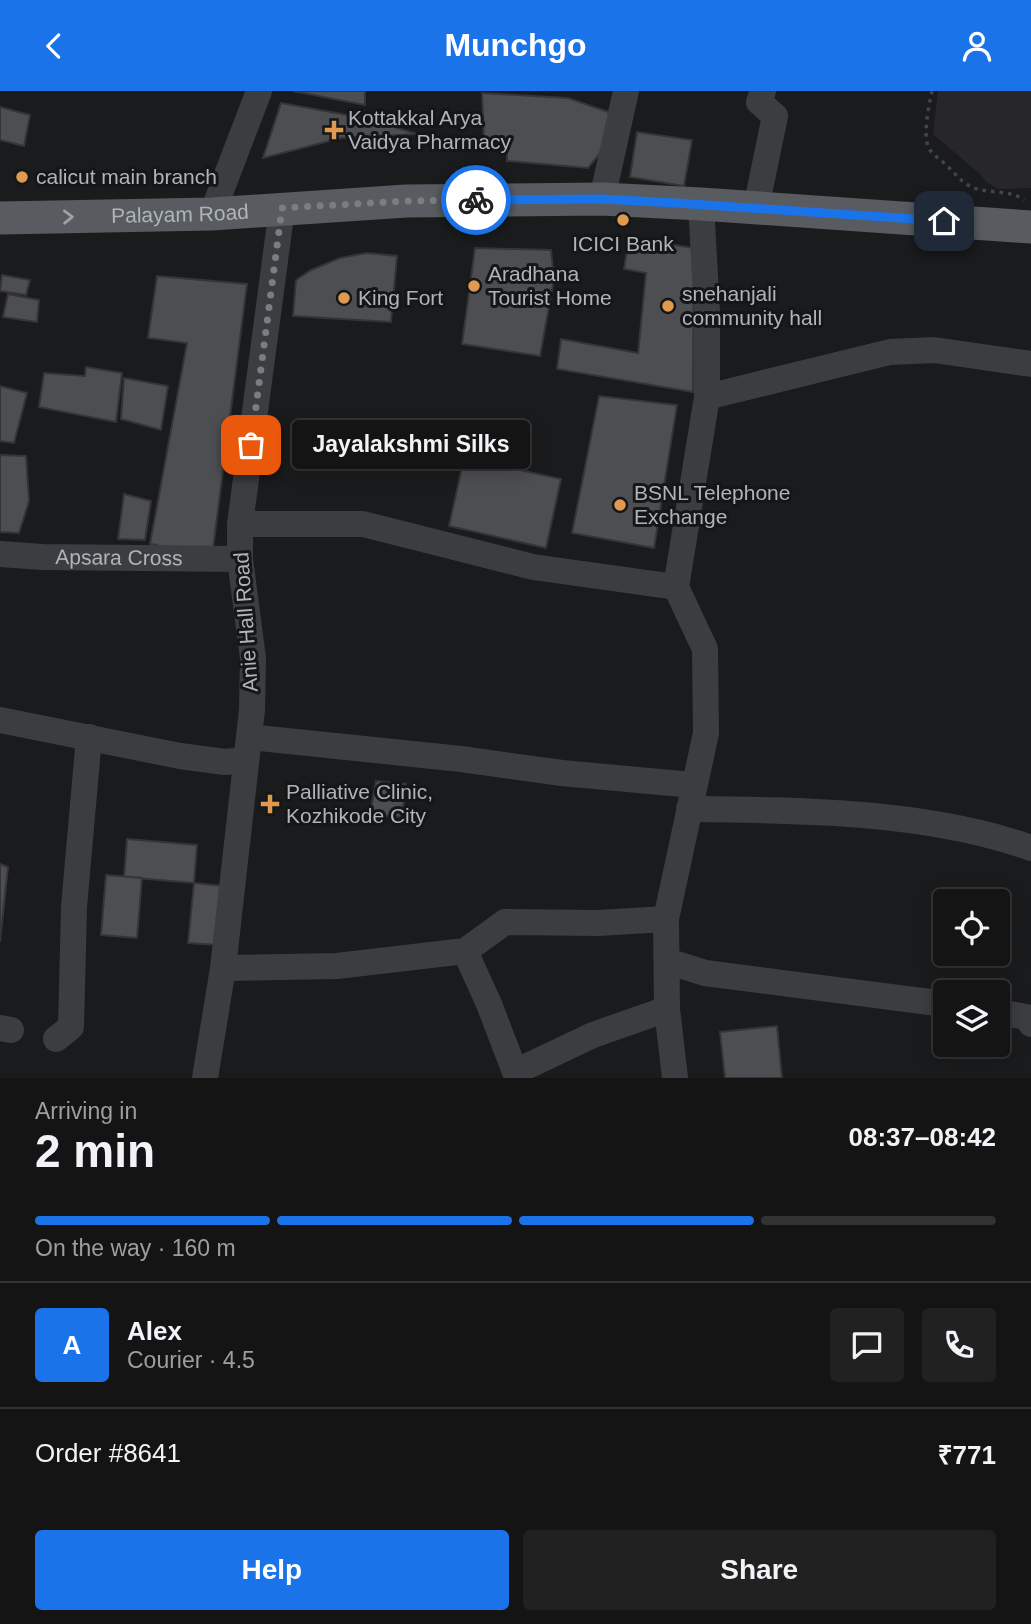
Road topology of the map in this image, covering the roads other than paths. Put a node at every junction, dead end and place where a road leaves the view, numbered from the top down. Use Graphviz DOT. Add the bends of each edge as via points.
graph roads {
  1 [pos="259,91"];
  2 [pos="626,91"];
  3 [pos="763,91"];
  4 [pos="602,199"];
  5 [pos="701,204"];
  6 [pos="282,208"];
  7 [pos="757,208"];
  8 [pos="212,214"];
  9 [pos="0,218"];
  10 [pos="1028,226"];
  11 [pos="1031,364"];
  12 [pos="707,397"];
  13 [pos="240,524"];
  14 [pos="0,554"];
  15 [pos="240,559"];
  16 [pos="676,587"];
  17 [pos="0,720"];
  18 [pos="89,737"];
  19 [pos="248,748"];
  20 [pos="691,797"];
  21 [pos="1031,848"];
  22 [pos="666,919"];
  23 [pos="465,951"];
  24 [pos="667,961"];
  25 [pos="223,968"];
  26 [pos="933,1002"];
  27 [pos="667,1009"];
  28 [pos="1010,1014"];
  29 [pos="1031,1024"];
  30 [pos="56,1039"];
  31 [pos="205,1078"];
  32 [pos="675,1078"];
  1 -- 8 [label="street"];
  2 -- 4 [label="street"];
  3 -- 7 [label="street" via="759,102 775,116"];
  4 -- 5 [label="main road, Palayam Road"];
  4 -- 6 [label="main road, Palayam Road" via="406,201"];
  5 -- 7 [label="main road, Palayam Road"];
  5 -- 12 [label="street"];
  6 -- 8 [label="main road, Palayam Road"];
  6 -- 13 [label="street, Anie Hall Road"];
  7 -- 10 [label="main road, Palayam Road"];
  9 -- 8 [label="main road, Palayam Road, one-way"];
  11 -- 12 [label="street" via="934,350 890,352"];
  12 -- 16 [label="street"];
  13 -- 15 [label="street, Anie Hall Road"];
  13 -- 16 [label="street" via="363,524 533,567"];
  14 -- 15 [label="street, Apsara Cross"];
  15 -- 19 [label="street, Anie Hall Road" via="253,658"];
  16 -- 20 [label="street" via="705,649 706,733"];
  17 -- 18 [label="street"];
  18 -- 19 [label="street" via="225,762"];
  18 -- 30 [label="street" via="74,907 71,1027"];
  19 -- 20 [label="street" via="461,758"];
  19 -- 25 [label="street, Anie Hall Road"];
  20 -- 21 [label="street" via="879,816 996,835"];
  20 -- 22 [label="street"];
  22 -- 23 [label="street" via="505,922"];
  22 -- 24 [label="street"];
  23 -- 25 [label="street" via="337,966"];
  23 -- 27 [label="street" via="515,1072 593,1035"];
  24 -- 26 [label="street" via="705,974"];
  24 -- 27 [label="street"];
  25 -- 31 [label="street, Anie Hall Road"];
  27 -- 32 [label="street"];
  28 -- 29 [label="street" via="1026,1017"];
}
